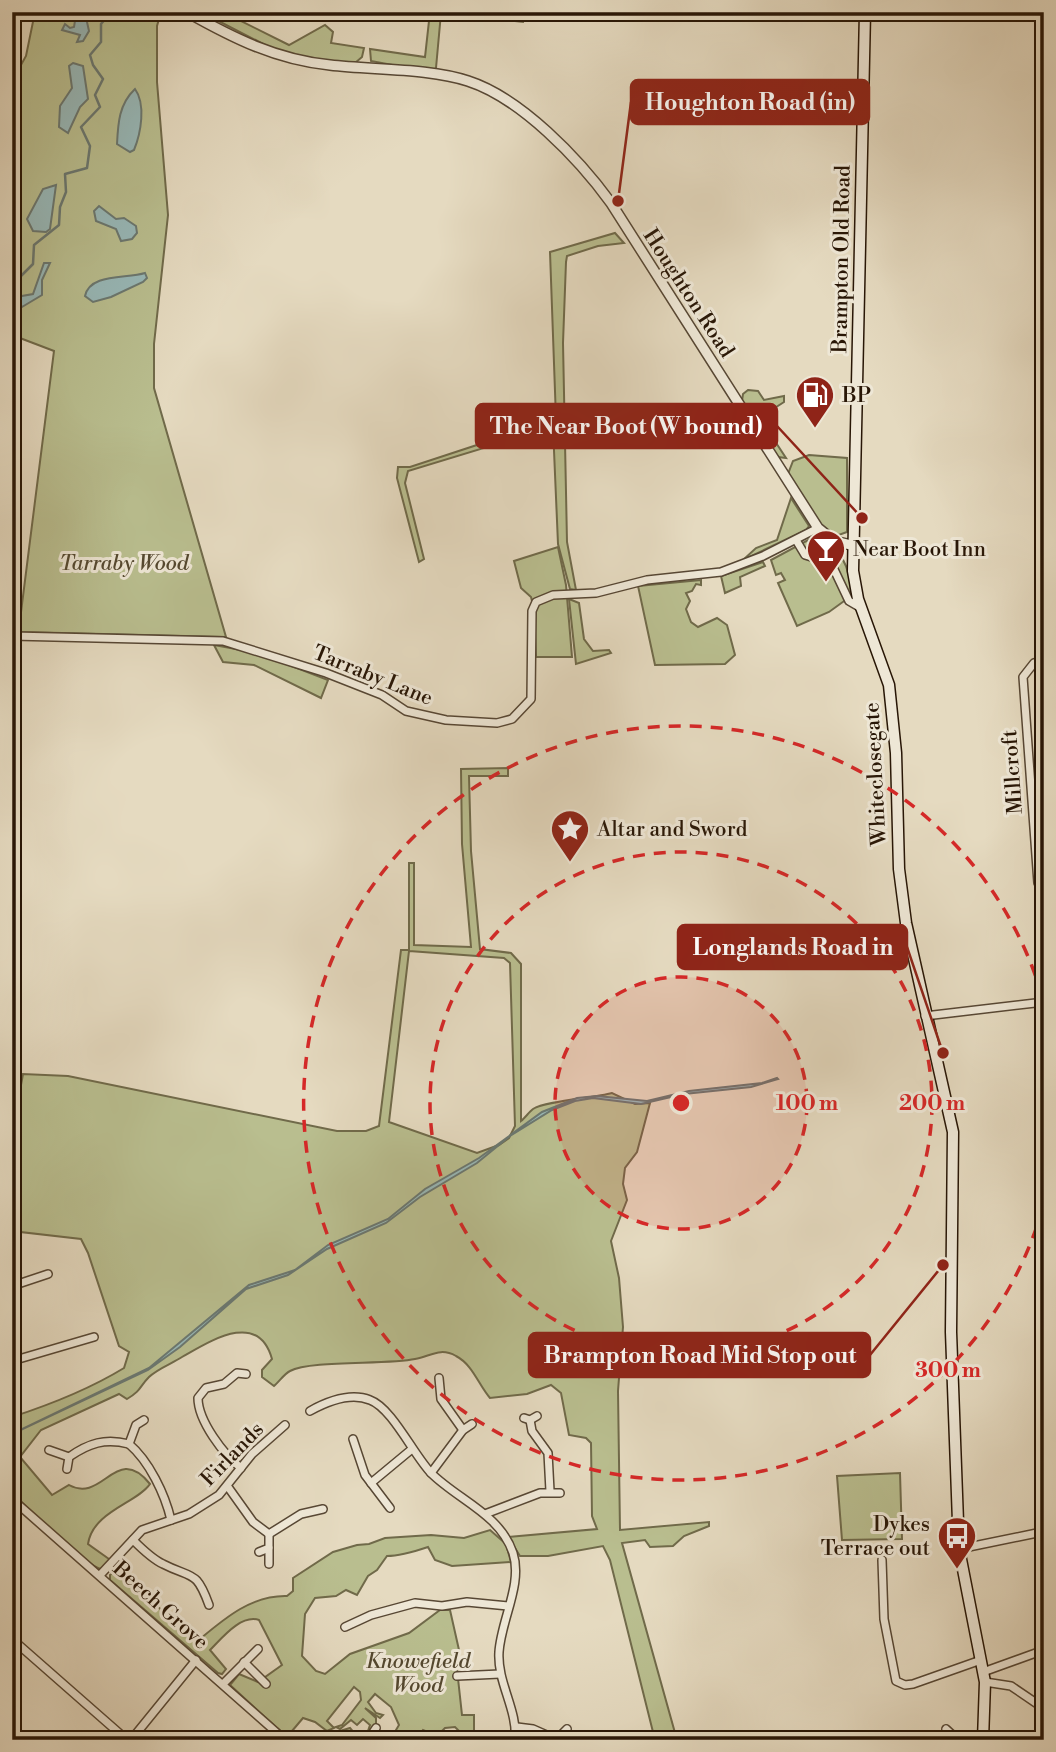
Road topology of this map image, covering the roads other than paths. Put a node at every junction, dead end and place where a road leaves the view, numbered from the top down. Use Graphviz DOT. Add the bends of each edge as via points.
graph roads {
  1 [pos="187,12"];
  2 [pos="865,12"];
  3 [pos="854,506"];
  4 [pos="818,528"];
  5 [pos="796,540"];
  6 [pos="851,545"];
  7 [pos="861,608"];
  8 [pos="12,636"];
  9 [pos="1044,661"];
  10 [pos="1044,889"];
  11 [pos="1044,1002"];
  12 [pos="925,1016"];
  13 [pos="48,1275"];
  14 [pos="12,1286"];
  15 [pos="94,1337"];
  16 [pos="12,1362"];
  17 [pos="230,1364"];
  18 [pos="246,1374"];
  19 [pos="232,1376"];
  20 [pos="439,1378"];
  21 [pos="310,1411"];
  22 [pos="530,1418"];
  23 [pos="144,1420"];
  24 [pos="472,1424"];
  25 [pos="285,1425"];
  26 [pos="463,1430"];
  27 [pos="353,1439"];
  28 [pos="129,1444"];
  29 [pos="412,1449"];
  30 [pos="49,1450"];
  31 [pos="68,1457"];
  32 [pos="241,1468"];
  33 [pos="67,1469"];
  34 [pos="431,1473"];
  35 [pos="370,1482"];
  36 [pos="228,1487"];
  37 [pos="550,1491"];
  38 [pos="560,1493"];
  39 [pos="12,1499"];
  40 [pos="390,1508"];
  41 [pos="323,1509"];
  42 [pos="485,1514"];
  43 [pos="171,1520"];
  44 [pos="1044,1528"];
  45 [pos="269,1534"];
  46 [pos="133,1540"];
  47 [pos="269,1548"];
  48 [pos="959,1549"];
  49 [pos="259,1552"];
  50 [pos="882,1560"];
  51 [pos="269,1564"];
  52 [pos="101,1574"];
  53 [pos="209,1605"];
  54 [pos="508,1606"];
  55 [pos="345,1627"];
  56 [pos="12,1639"];
  57 [pos="258,1649"];
  58 [pos="1044,1650"];
  59 [pos="196,1660"];
  60 [pos="981,1660"];
  61 [pos="244,1662"];
  62 [pos="500,1674"];
  63 [pos="457,1676"];
  64 [pos="984,1677"];
  65 [pos="223,1684"];
  66 [pos="266,1684"];
  67 [pos="1044,1701"];
  68 [pos="517,1727"];
  69 [pos="376,1728"];
  70 [pos="567,1729"];
  71 [pos="946,1729"];
  72 [pos="558,1739"];
  73 [pos="129,1740"];
  74 [pos="285,1740"];
  75 [pos="368,1740"];
  76 [pos="515,1740"];
  77 [pos="958,1740"];
  78 [pos="984,1740"];
  1 -- 4 [label="street, Houghton Road" via="279,56 465,79 493,92 558,141 611,203"];
  2 -- 3 [label="main road, Brampton Old Road"];
  3 -- 6 [label="main road, Whiteclosegate"];
  4 -- 5 [label="street, Tarraby Lane"];
  4 -- 6 [label="street, Houghton Road" via="834,541"];
  5 -- 7 [label="street" via="805,555 831,563 849,601"];
  5 -- 8 [label="street, Tarraby Lane" via="721,572 647,580 596,593 563,593 536,602 531,699 512,719 497,723 425,718 362,685 223,641"];
  6 -- 7 [label="main road, Whiteclosegate"];
  7 -- 12 [label="main road, Whiteclosegate" via="880,653 893,713 899,869"];
  9 -- 10 [label="street, Millcroft" via="1034,663 1023,677 1038,883"];
  11 -- 12 [label="street"];
  12 -- 48 [label="main road, Whiteclosegate" via="953,1132 951,1332"];
  13 -- 14 [label="street"];
  15 -- 16 [label="street"];
  17 -- 19 [label="street"];
  18 -- 19 [label="street"];
  19 -- 32 [label="street" via="224,1384 206,1388 198,1403 219,1447"];
  20 -- 26 [label="street" via="441,1399"];
  21 -- 29 [label="street" via="337,1398 371,1400 384,1410"];
  22 -- 37 [label="street" via="532,1431 548,1452"];
  23 -- 28 [label="street" via="136,1425"];
  24 -- 26 [label="street"];
  25 -- 32 [label="street, Firlands"];
  26 -- 34 [label="street"];
  27 -- 35 [label="street"];
  28 -- 31 [label="street" via="106,1440"];
  28 -- 43 [label="street" via="162,1493"];
  29 -- 34 [label="street"];
  29 -- 35 [label="street"];
  30 -- 31 [label="street"];
  31 -- 33 [label="street"];
  32 -- 36 [label="street, Firlands"];
  34 -- 42 [label="street"];
  35 -- 40 [label="street"];
  36 -- 43 [label="street, Firlands" via="198,1510"];
  36 -- 45 [label="street" via="253,1522"];
  37 -- 38 [label="street"];
  37 -- 42 [label="street"];
  39 -- 52 [label="street, Beech Grove"];
  41 -- 45 [label="street" via="301,1514"];
  42 -- 54 [label="street" via="505,1536 514,1555"];
  43 -- 46 [label="street, Firlands" via="142,1530"];
  44 -- 48 [label="street"];
  45 -- 47 [label="street"];
  46 -- 52 [label="street, Firlands"];
  46 -- 53 [label="street" via="163,1565 189,1573"];
  47 -- 49 [label="street"];
  47 -- 51 [label="street"];
  48 -- 60 [label="main road, Whiteclosegate"];
  50 -- 60 [label="street" via="884,1619 896,1681 914,1684"];
  52 -- 59 [label="street, Beech Grove"];
  54 -- 55 [label="street" via="415,1603"];
  54 -- 62 [label="street" via="499,1651"];
  56 -- 73 [label="street"];
  57 -- 61 [label="street"];
  58 -- 64 [label="street"];
  59 -- 65 [label="street, Beech Grove"];
  59 -- 73 [label="street"];
  60 -- 64 [label="main road, Whiteclosegate"];
  61 -- 65 [label="street"];
  61 -- 66 [label="street"];
  62 -- 63 [label="street"];
  62 -- 68 [label="street"];
  64 -- 67 [label="street" via="1006,1684 1036,1703"];
  64 -- 78 [label="main road, Whiteclosegate"];
  65 -- 74 [label="street, Beech Grove"];
  68 -- 72 [label="street"];
  68 -- 76 [label="street"];
  69 -- 75 [label="street"];
  70 -- 72 [label="street"];
  71 -- 77 [label="street"];
}
